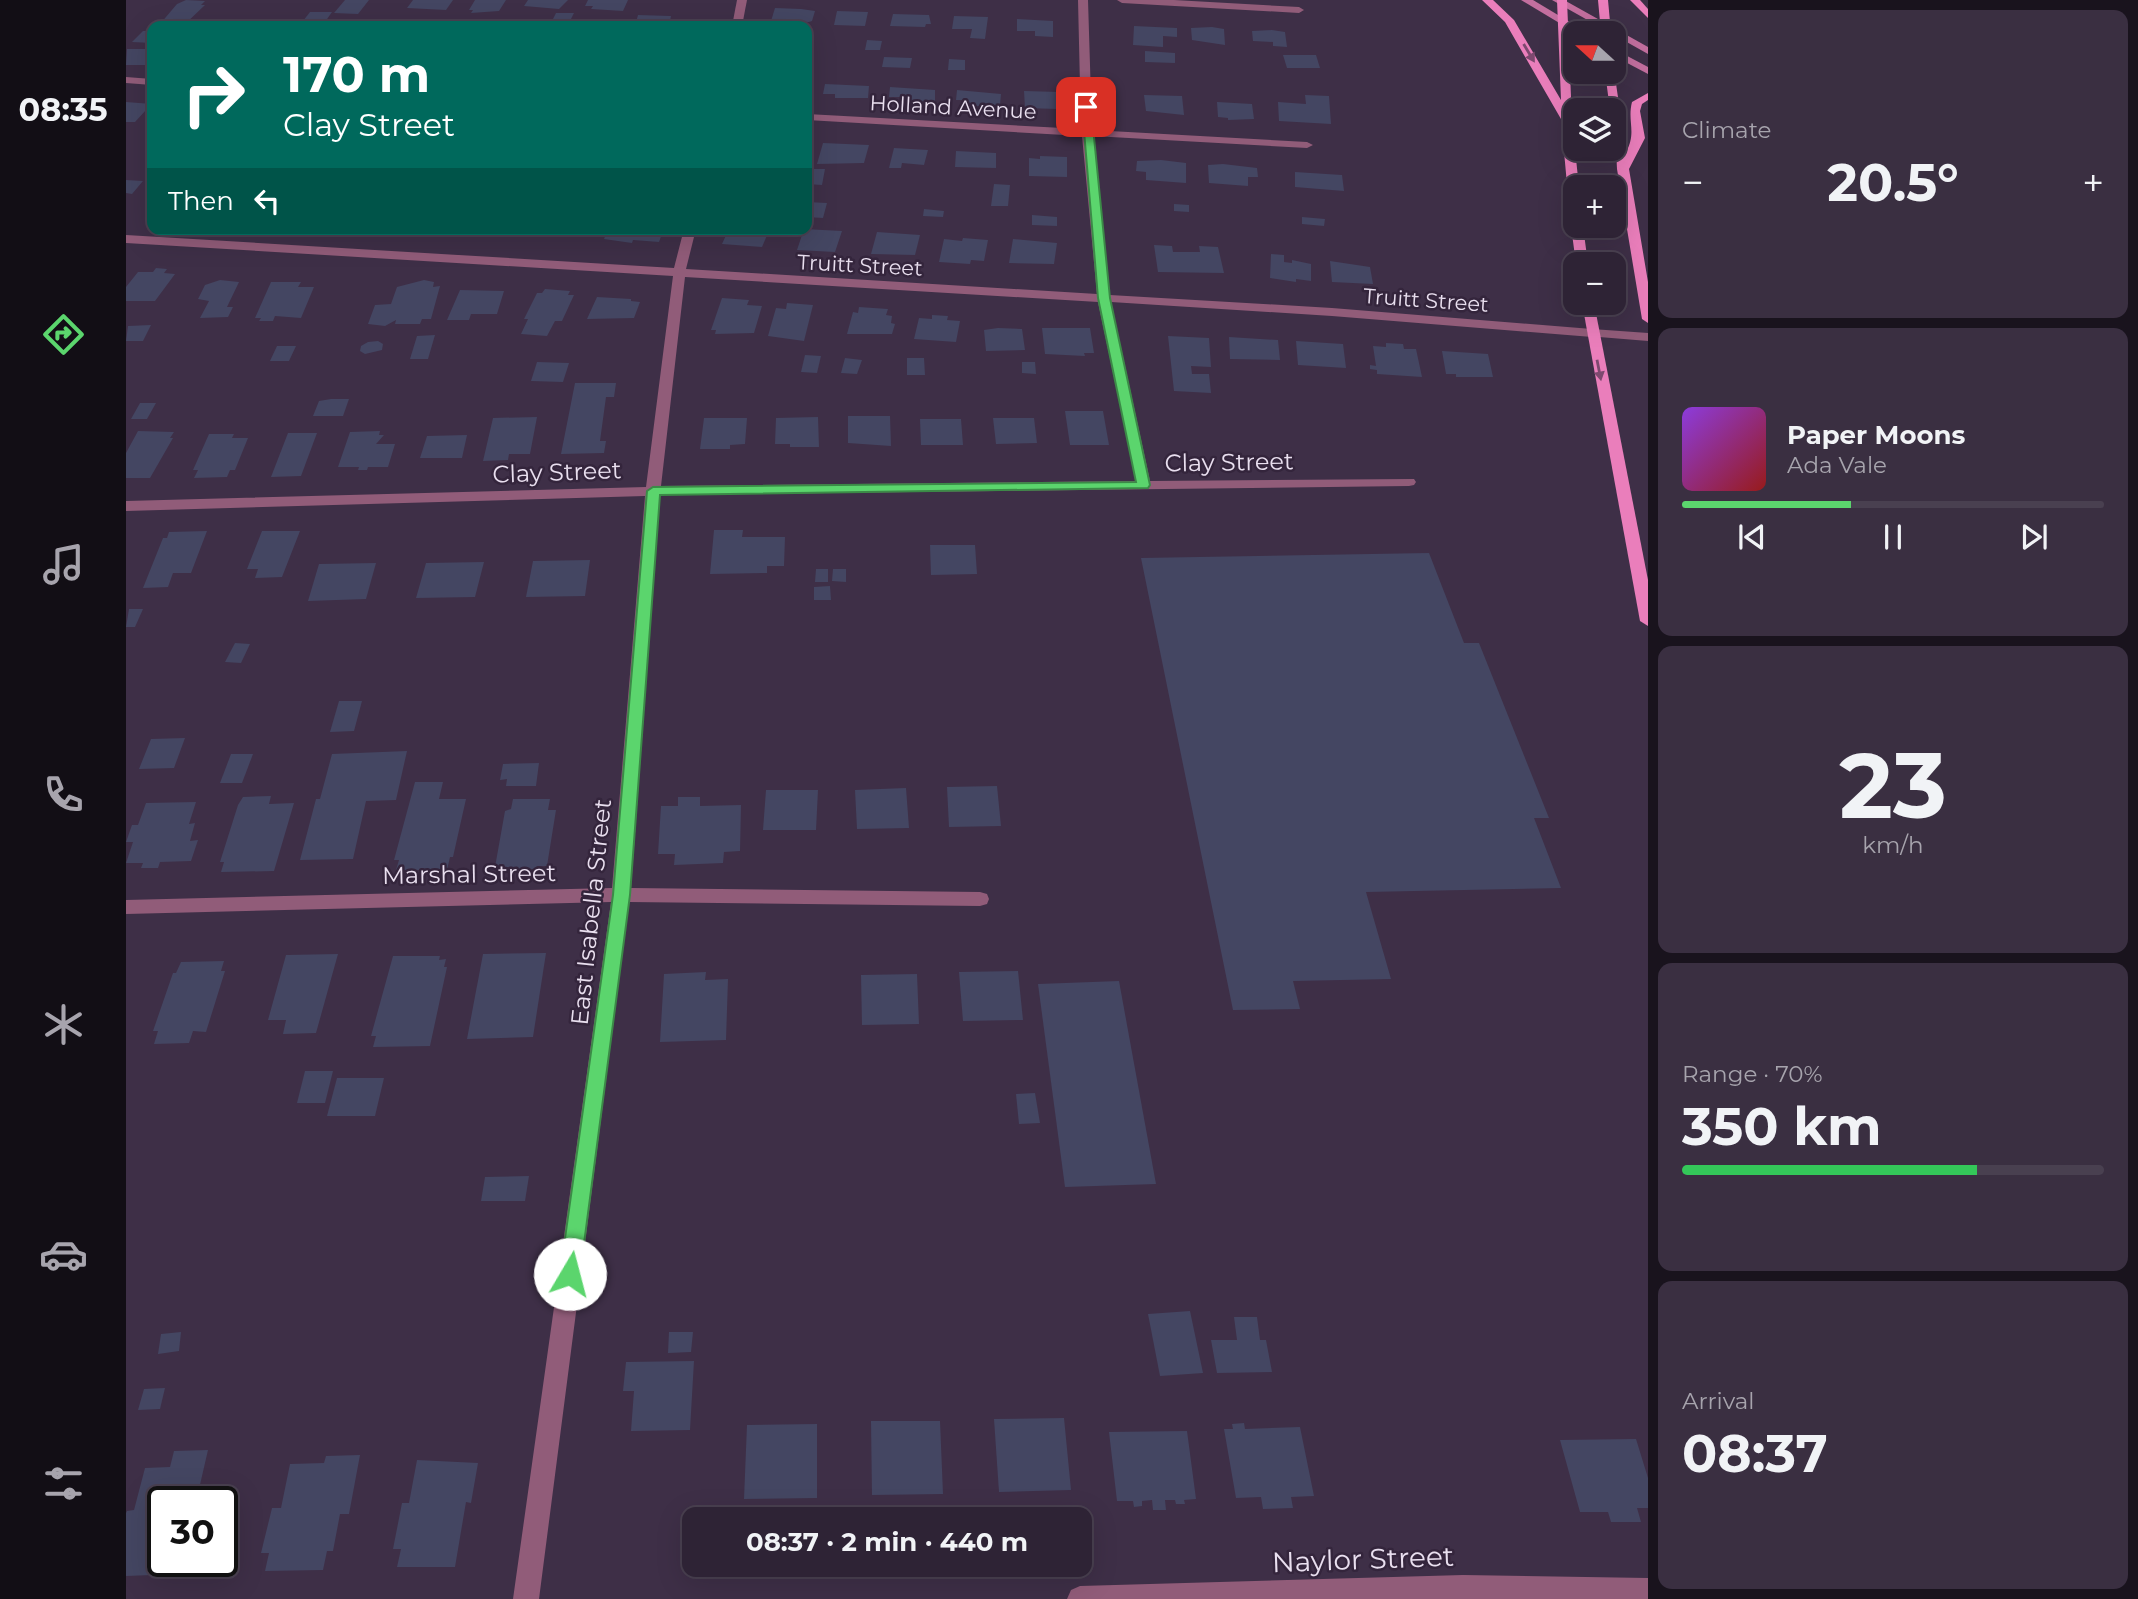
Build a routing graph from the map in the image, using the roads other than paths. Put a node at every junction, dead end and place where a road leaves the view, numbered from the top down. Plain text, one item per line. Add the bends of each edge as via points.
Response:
1 (743, 0) edge
2 (1083, 0) edge
3 (1122, 0) edge
4 (1487, 0) edge
5 (1527, 0) edge
6 (1603, 0) edge
7 (1635, 0) edge
8 (1560, 1) edge
9 (1299, 10) dead end
10 (1648, 15) edge
11 (738, 21) edge
12 (1563, 21) joint
13 (1592, 21) edge
14 (1605, 21) edge
15 (1626, 40) edge
16 (1648, 51) edge
17 (1626, 59) edge
18 (1648, 71) edge
19 (126, 80) edge
20 (147, 82) edge
21 (1612, 84) edge
22 (1648, 96) edge
23 (1563, 114) edge
24 (812, 117) edge
25 (1087, 134) junction
26 (1307, 145) dead end
27 (1623, 169) junction
28 (689, 235) edge
29 (126, 239) edge
30 (679, 274) junction
31 (1104, 298) junction
32 (1590, 315) edge
33 (1648, 319) edge
34 (1592, 333) junction
35 (1648, 337) edge
36 (1409, 482) dead end
37 (1144, 485) junction
38 (653, 491) junction
39 (126, 506) edge
40 (1648, 621) edge
41 (621, 895) junction
42 (980, 899) dead end
43 (126, 907) edge
44 (1648, 1591) edge
45 (1396, 1594) edge
46 (526, 1599) edge
47 (1080, 1599) edge

1 - 11 street
2 - 25 street
3 - 9 street
4 -> 23 main road via 1509,20
5 - 12 main road
6 - 14 main road
7 - 10 main road
8 - 12 main road
8 - 13 main road
15 - 16 main road
17 - 18 main road
19 - 20 street
21 - 27 main road
22 - 27 main road via 1637,102 1639,138
24 - 25 street, Holland Avenue
25 - 26 street, Holland Avenue
25 - 31 street
27 - 33 main road
28 - 30 street, East Isabella Street
29 - 30 street, Truitt Street
30 - 31 street, Truitt Street
30 - 38 street, East Isabella Street
31 - 34 street, Truitt Street
31 - 37 street
32 - 34 main road
34 - 35 street, Truitt Street
34 -> 40 main road
36 - 37 street, Clay Street
37 - 38 street, Clay Street
38 - 39 street, Clay Street
38 - 41 street, East Isabella Street
41 - 42 street, Marshal Street
41 - 43 street, Marshal Street
41 - 46 street, East Isabella Street
44 - 45 street, Naylor Street
45 - 47 street, Naylor Street

